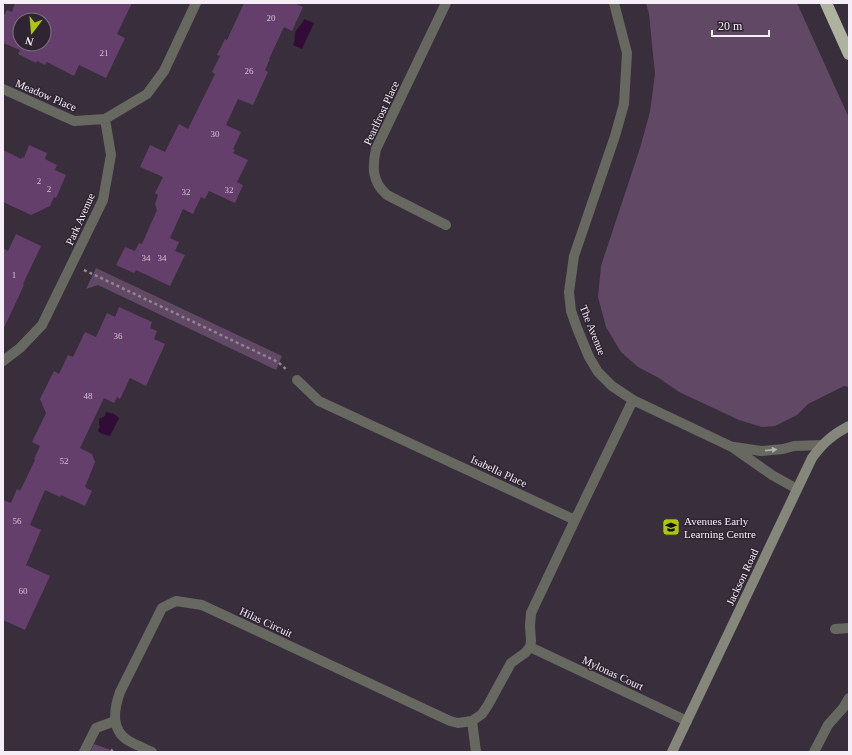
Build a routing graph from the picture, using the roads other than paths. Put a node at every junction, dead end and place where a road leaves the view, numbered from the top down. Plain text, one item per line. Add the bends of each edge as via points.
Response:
1 (196, 3) edge
2 (446, 3) edge
3 (614, 3) edge
4 (826, 3) edge
5 (849, 54) edge
6 (3, 89) edge
7 (105, 120) junction
8 (446, 225) dead end
9 (3, 360) edge
10 (297, 380) road end
11 (632, 400) junction
12 (849, 426) edge
13 (822, 445) junction
14 (732, 447) junction
15 (797, 489) junction
16 (575, 520) junction
17 (849, 628) edge
18 (835, 629) dead end
19 (530, 647) junction
20 (849, 698) edge
21 (115, 721) junction
22 (472, 721) junction
23 (687, 721) junction
24 (84, 752) edge
25 (152, 752) edge
26 (476, 752) edge
27 (672, 752) edge
28 (814, 752) edge

1 - 7 street via 164,71 147,94
2 - 8 street, Pearlfrost Place via 376,149 374,160 376,182 381,190
3 - 11 street, The Avenue via 627,52 624,104 616,136 574,256 569,292 571,311 589,357 598,372
4 - 5 highway
6 - 7 street, Meadow Place via 74,121
7 - 9 street, Park Avenue via 110,156 103,200 42,325 20,348
10 - 16 street, Isabella Place via 319,401
11 - 14 street, The Avenue
11 - 16 street
12 - 13 street, Jackson Road via 835,433
14 -> 13 street via 761,451
13 - 15 street, Jackson Road via 812,458
14 - 15 street, The Avenue
15 - 23 street, Jackson Road
16 - 19 street via 531,613
17 - 18 street
19 - 22 street via 511,663 482,714
19 - 23 street, Mylonas Court
20 - 28 street via 828,725
21 - 22 street, Hilas Circuit via 120,692 153,625 162,608 176,601 202,605 450,720 458,723
21 - 24 street via 96,728
21 - 25 street via 127,740
22 - 26 street
23 - 27 street, Jackson Road

